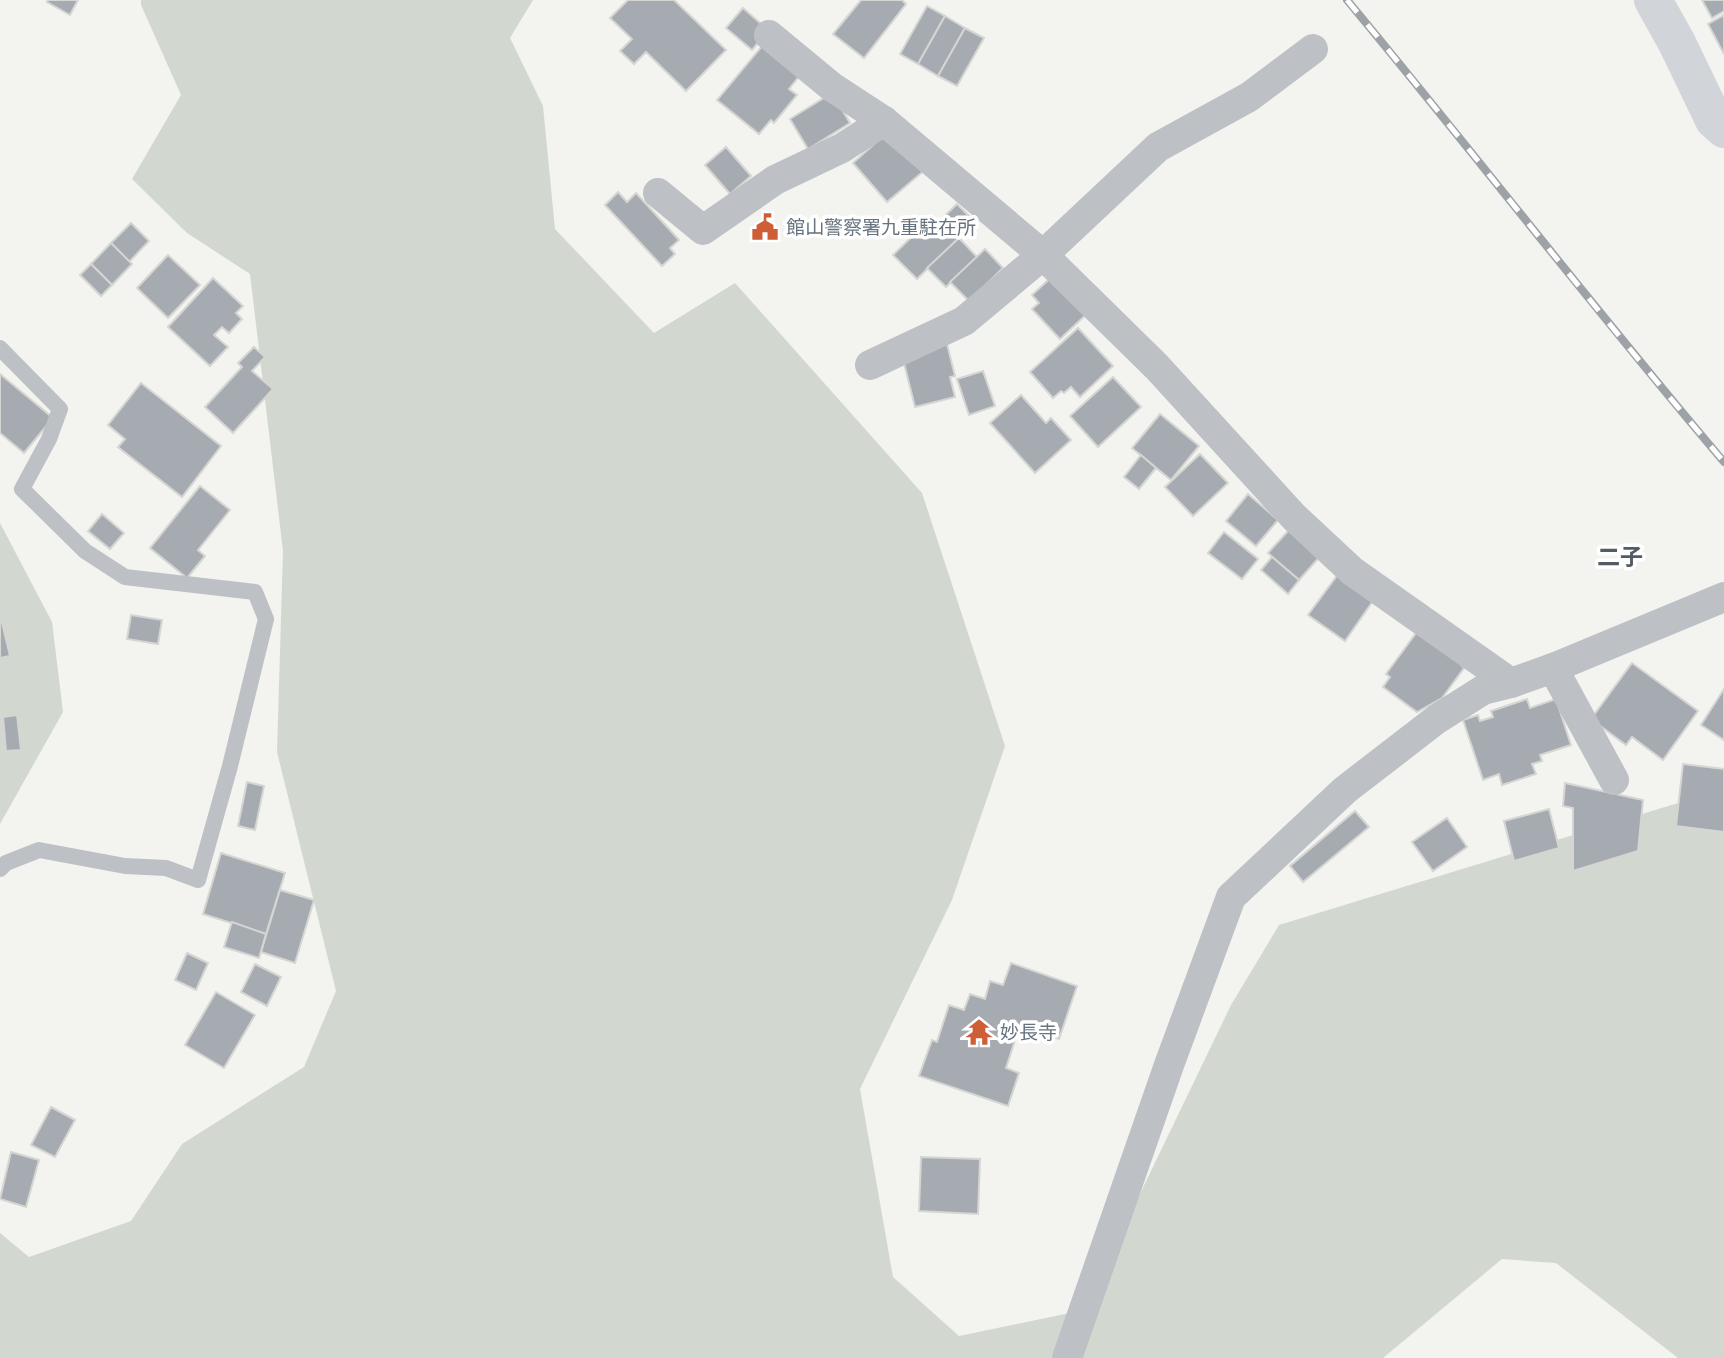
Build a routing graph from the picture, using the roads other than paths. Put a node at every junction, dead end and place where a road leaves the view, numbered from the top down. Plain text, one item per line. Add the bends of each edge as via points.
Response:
1 (1653, 0) edge
2 (769, 35) dead end
3 (1313, 49) dead end
4 (884, 121) junction
5 (1724, 128) edge
6 (658, 193) dead end
7 (1043, 255) junction
8 (0, 348) edge
9 (870, 365) dead end
10 (1724, 597) edge
11 (1553, 667) junction
12 (1511, 683) junction
13 (1614, 780) dead end
14 (0, 869) edge
15 (1067, 1358) edge

1 - 5 main road via 1714,120
2 - 4 street via 832,87
3 - 7 street via 1249,97 1158,147
4 - 6 street via 842,148 775,180 703,230
4 - 7 street
7 - 9 street via 964,321
7 - 12 street via 1157,367 1294,517 1342,562
8 - 14 lane via 60,409 22,489 54,522 85,551 125,577 256,592 266,619 198,880 166,868 125,866 39,850
10 - 11 street
11 - 12 street
11 - 13 street
12 - 15 street via 1483,690 1437,719 1345,790 1231,897

